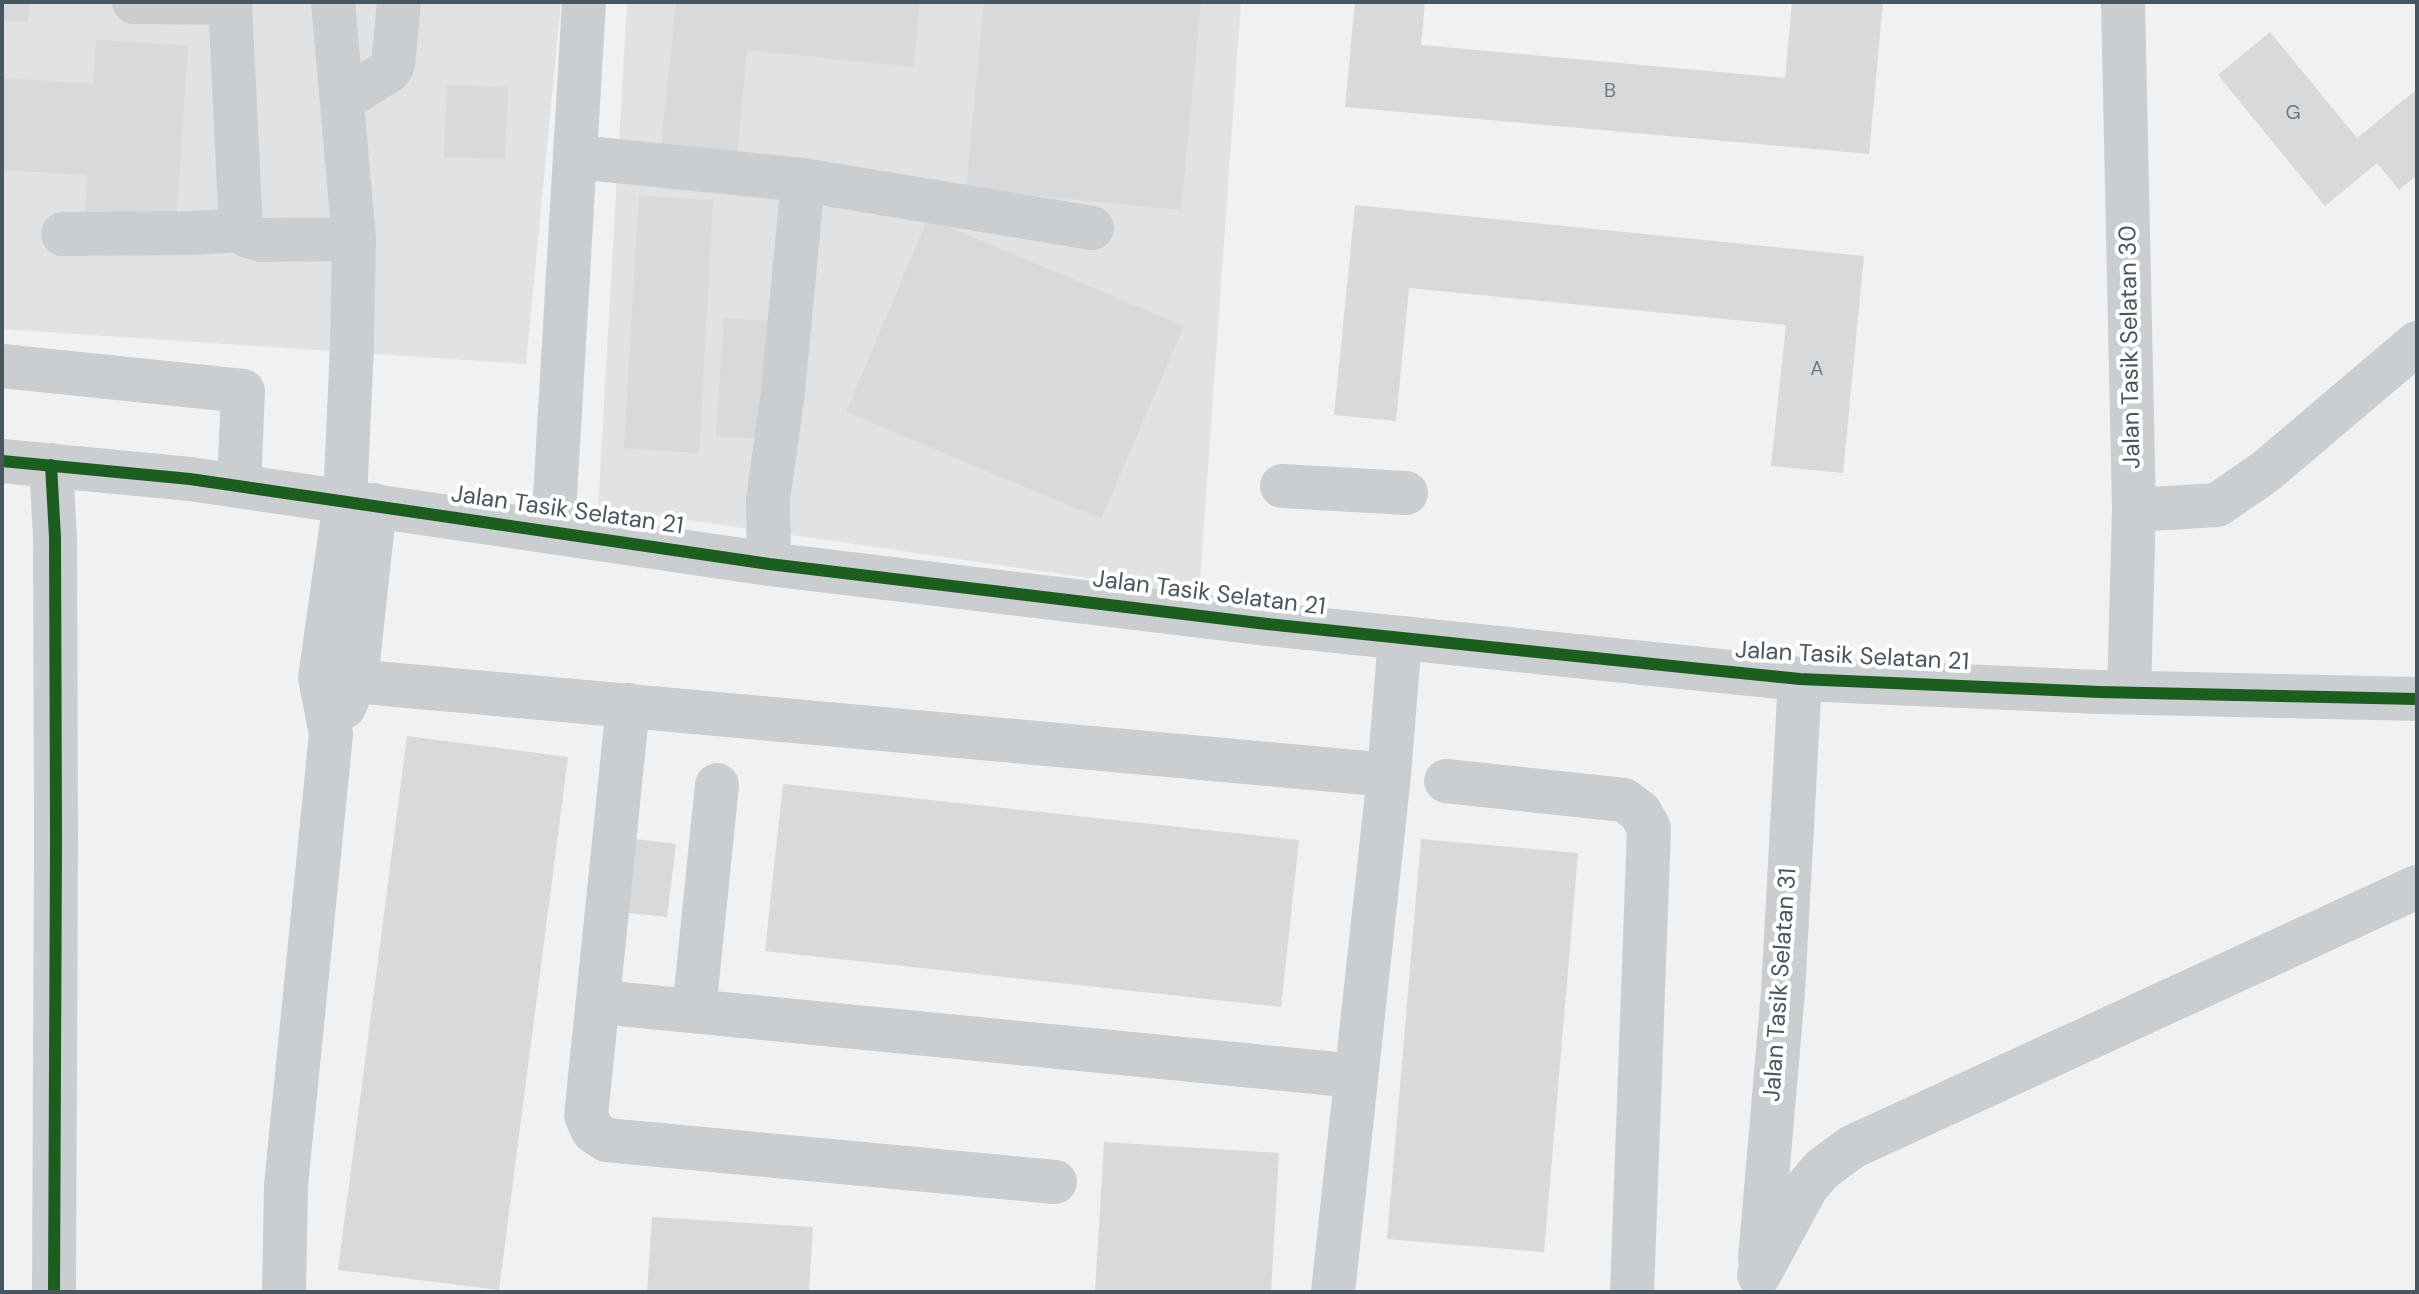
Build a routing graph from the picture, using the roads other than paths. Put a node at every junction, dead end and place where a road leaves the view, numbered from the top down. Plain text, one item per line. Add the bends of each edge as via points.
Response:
1 (134, 2) edge
2 (230, 2) edge
3 (333, 2) edge
4 (399, 2) edge
5 (584, 2) edge
6 (2123, 2) edge
7 (342, 100) junction
8 (577, 157) junction
9 (803, 180) junction
10 (1092, 228) dead end
11 (241, 230) junction
12 (63, 234) dead end
13 (354, 239) junction
14 (2412, 356) edge
15 (2, 366) edge
16 (2, 461) edge
17 (51, 465) junction
18 (239, 486) junction
19 (1282, 486) dead end
20 (1406, 493) dead end
21 (360, 503) junction
22 (2134, 510) junction
23 (553, 530) junction
24 (769, 564) junction
25 (1400, 638) junction
26 (338, 679) junction
27 (1800, 679) junction
28 (2129, 693) junction
29 (2417, 699) edge
30 (628, 705) junction
31 (1389, 775) junction
32 (1446, 781) dead end
33 (717, 785) dead end
34 (2417, 887) edge
35 (600, 1002) junction
36 (694, 1011) junction
37 (1356, 1076) junction
38 (1055, 1182) dead end
39 (1760, 1283) edge
40 (54, 1292) edge
41 (284, 1292) edge
42 (1333, 1292) edge
43 (1632, 1292) edge

1 - 2 street
2 - 11 street
3 - 7 street
4 - 7 street via 393,65
5 - 8 street
6 - 22 street, Jalan Tasik Selatan 30
7 - 13 street
8 - 9 street
8 - 23 street
9 - 10 street
9 - 24 street via 768,500
11 - 12 street
11 - 13 street via 262,240
13 - 21 street
14 - 22 street via 2217,505
15 - 18 street via 257,392
16 - 17 street, Jalan Tasik Selatan 21
17 - 18 street, Jalan Tasik Selatan 21
17 - 40 street
18 - 21 street, Jalan Tasik Selatan 21
19 - 20 street
21 - 23 street, Jalan Tasik Selatan 21
21 - 26 street
22 - 28 street, Jalan Tasik Selatan 30
23 - 24 street, Jalan Tasik Selatan 21
24 - 25 street, Jalan Tasik Selatan 21
25 - 27 street, Jalan Tasik Selatan 21
25 - 31 street
26 - 30 street
26 - 41 street via 286,1185
27 - 28 street, Jalan Tasik Selatan 21
27 - 39 street, Jalan Tasik Selatan 31
28 - 29 street, Jalan Tasik Selatan 21
30 - 31 street
30 - 35 street
31 - 37 street
32 - 43 street via 1624,800 1649,828
33 - 36 street
34 - 39 street via 1852,1147 1806,1188
35 - 36 street
35 - 38 street via 586,1116 593,1131 606,1140
36 - 37 street
37 - 42 street

